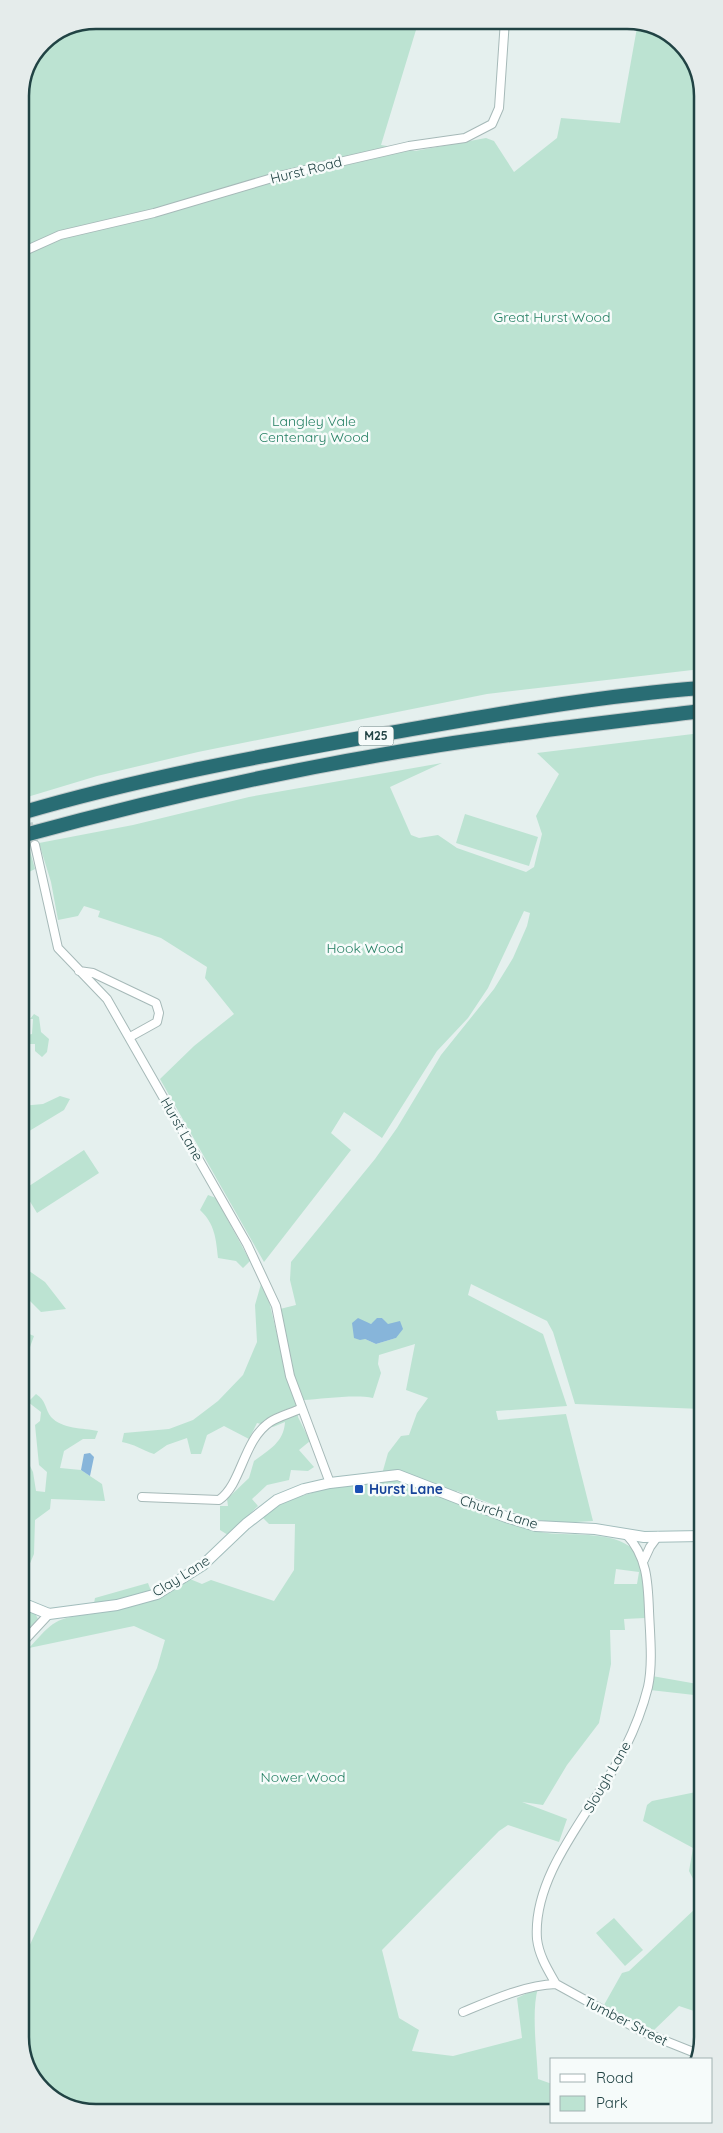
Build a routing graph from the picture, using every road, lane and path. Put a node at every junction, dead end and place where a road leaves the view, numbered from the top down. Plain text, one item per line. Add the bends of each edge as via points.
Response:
1 (504, 29) edge
2 (29, 249) edge
3 (694, 689) edge
4 (694, 712) edge
5 (29, 801) edge
6 (29, 834) edge
7 (34, 845) tunnel mouth
8 (79, 970) junction
9 (130, 1037) junction
10 (302, 1408) junction
11 (330, 1483) junction
12 (142, 1497) dead end
13 (626, 1534) junction
14 (658, 1536) junction
15 (694, 1536) edge
16 (644, 1560) junction
17 (29, 1606) edge
18 (49, 1614) junction
19 (29, 1635) edge
20 (548, 1970) junction
21 (556, 1984) junction
22 (542, 1985) junction
23 (464, 2012) dead end
24 (693, 2052) edge

1 - 2 street, Hurst Road via 499,108 492,124 465,138 409,146 279,176 154,213 60,235
3 - 5 highway, M25 via 499,714
4 - 6 highway, M25 via 508,735 335,764 148,802
7 - 8 street, Hurst Lane via 58,948
8 - 9 street, Hurst Lane via 107,999
8 - 9 street via 93,973 156,1003 157,1022
9 - 10 street, Hurst Lane via 247,1244 276,1306 290,1376
10 - 11 street, Hurst Lane
10 - 12 street via 269,1422 251,1444 227,1494 219,1500
11 - 13 street, Church Lane via 398,1475 536,1526
11 - 18 street, Clay Lane via 278,1500 246,1524 204,1565 157,1594 117,1605
13 - 14 street, Church Lane
13 - 16 street, Slough Lane via 637,1545
14 - 15 street, Church Lane
14 - 16 street
16 - 20 street, Slough Lane via 650,1622 648,1686 625,1748 559,1859 543,1894 537,1940
17 - 18 street
18 - 19 street
20 - 21 street, Slough Lane
20 - 22 street
21 - 22 street
21 - 24 street, Tumber Street via 643,2032
22 - 23 street

